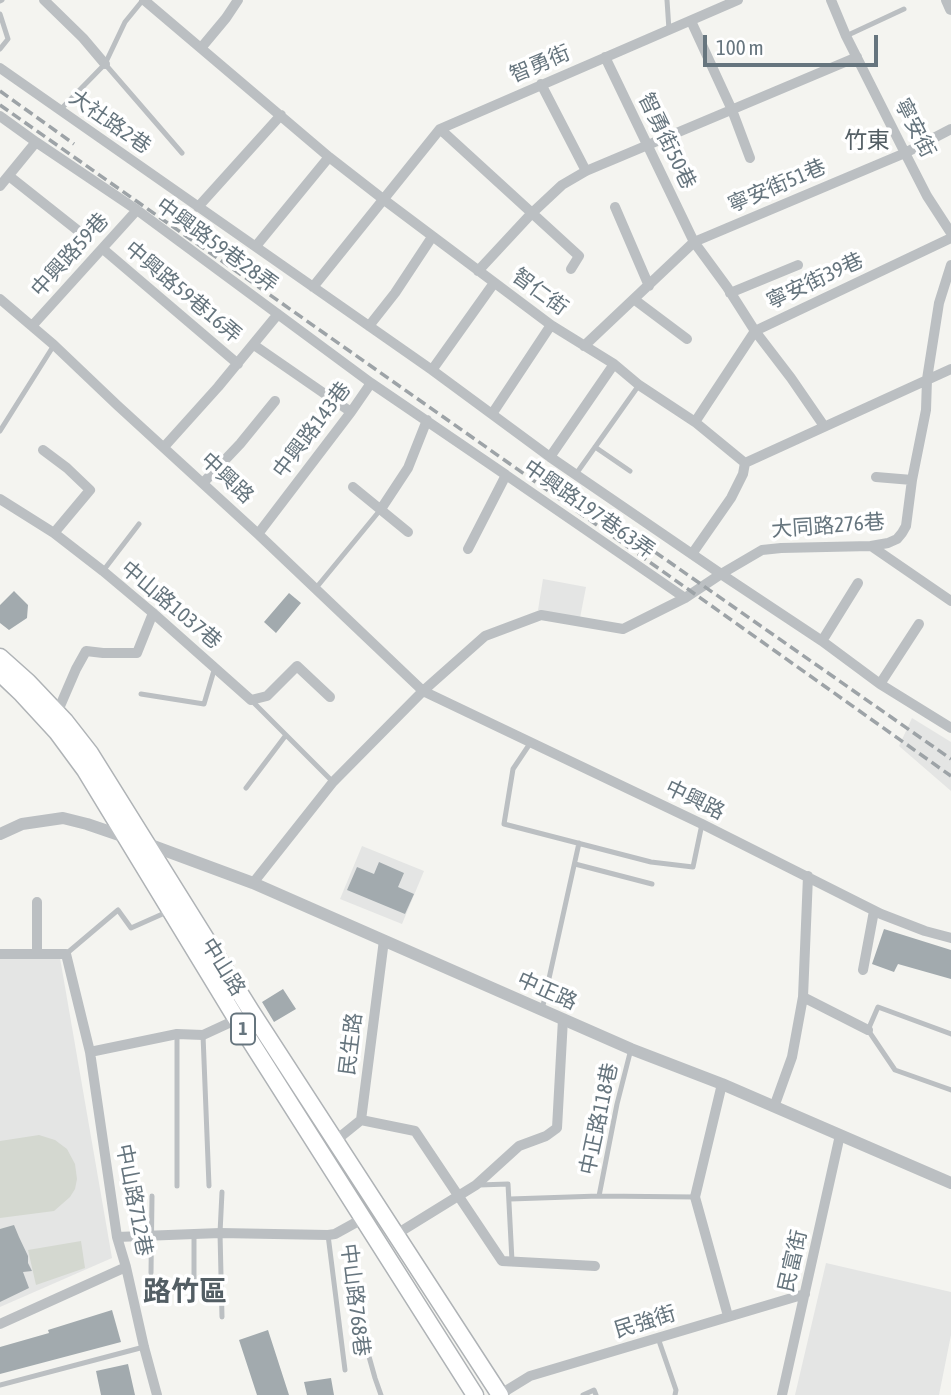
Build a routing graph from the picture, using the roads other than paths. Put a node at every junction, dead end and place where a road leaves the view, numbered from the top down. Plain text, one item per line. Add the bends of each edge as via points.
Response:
1 (44, 0) edge
2 (143, 0) edge
3 (238, 0) edge
4 (667, 0) edge
5 (738, 0) edge
6 (831, 0) edge
7 (947, 0) edge
8 (904, 9) dead end
9 (951, 9) edge
10 (0, 14) edge
11 (691, 21) junction
12 (670, 30) junction
13 (846, 36) junction
14 (201, 48) junction
15 (0, 49) edge
16 (605, 57) junction
17 (857, 57) junction
18 (105, 64) junction
19 (0, 68) edge
20 (541, 84) junction
21 (60, 110) junction
22 (732, 110) junction
23 (281, 115) junction
24 (0, 116) edge
25 (440, 129) junction
26 (951, 129) edge
27 (36, 142) junction
28 (648, 145) junction
29 (182, 153) dead end
30 (905, 153) junction
31 (329, 157) junction
32 (750, 158) dead end
33 (586, 171) junction
34 (9, 176) junction
35 (0, 186) edge
36 (383, 199) junction
37 (198, 207) junction
38 (615, 207) dead end
39 (137, 210) junction
40 (531, 214) junction
41 (81, 233) dead end
42 (951, 236) edge
43 (432, 237) junction
44 (694, 242) junction
45 (256, 246) junction
46 (103, 249) junction
47 (797, 265) dead end
48 (951, 265) edge
49 (571, 269) dead end
50 (478, 271) junction
51 (494, 283) junction
52 (649, 286) junction
53 (313, 288) junction
54 (730, 293) junction
55 (0, 299) edge
56 (635, 300) junction
57 (278, 314) junction
58 (551, 325) junction
59 (32, 326) junction
60 (369, 326) junction
61 (755, 331) junction
62 (687, 339) dead end
63 (54, 345) junction
64 (254, 345) junction
65 (584, 346) junction
66 (238, 363) junction
67 (614, 364) junction
68 (951, 369) edge
69 (432, 370) junction
70 (927, 379) junction
71 (371, 383) junction
72 (639, 385) junction
73 (275, 401) dead end
74 (351, 412) junction
75 (492, 414) junction
76 (427, 420) junction
77 (695, 422) junction
78 (824, 426) junction
79 (0, 431) edge
80 (164, 447) junction
81 (595, 447) junction
82 (43, 450) dead end
83 (550, 457) junction
84 (745, 463) junction
85 (630, 471) dead end
86 (576, 474) junction
87 (506, 475) junction
88 (876, 477) dead end
89 (912, 480) junction
90 (204, 483) junction
91 (353, 487) dead end
92 (0, 499) edge
93 (381, 509) junction
94 (139, 524) dead end
95 (408, 532) dead end
96 (54, 533) junction
97 (258, 534) junction
98 (871, 546) junction
99 (468, 549) dead end
100 (692, 554) junction
101 (103, 571) junction
102 (721, 574) junction
103 (858, 583) dead end
104 (316, 588) junction
105 (685, 598) junction
106 (951, 601) edge
107 (153, 612) junction
108 (919, 624) dead end
109 (822, 641) junction
110 (0, 656) edge
111 (215, 667) junction
112 (0, 674) edge
113 (880, 684) junction
114 (424, 691) junction
115 (141, 694) dead end
116 (330, 697) dead end
117 (251, 700) junction
118 (57, 713) junction
119 (951, 728) edge
120 (286, 735) junction
121 (531, 742) junction
122 (333, 782) junction
123 (246, 788) dead end
124 (702, 824) junction
125 (0, 834) edge
126 (126, 837) junction
127 (146, 843) junction
128 (579, 843) junction
129 (575, 864) junction
130 (808, 876) junction
131 (253, 883) junction
132 (652, 884) dead end
133 (37, 902) dead end
134 (170, 911) junction
135 (874, 911) junction
136 (951, 938) edge
137 (384, 940) junction
138 (0, 954) edge
139 (37, 954) junction
140 (66, 954) junction
141 (863, 970) dead end
142 (803, 997) junction
143 (542, 1010) junction
144 (244, 1015) junction
145 (563, 1019) junction
146 (868, 1030) junction
147 (177, 1034) junction
148 (951, 1034) edge
149 (202, 1035) junction
150 (631, 1049) junction
151 (90, 1052) junction
152 (722, 1084) junction
153 (951, 1090) edge
154 (774, 1107) junction
155 (361, 1120) junction
156 (840, 1135) junction
157 (335, 1141) junction
158 (951, 1183) edge
159 (476, 1185) junction
160 (177, 1186) dead end
161 (209, 1186) dead end
162 (222, 1192) dead end
163 (152, 1196) dead end
164 (457, 1196) junction
165 (599, 1196) junction
166 (695, 1197) junction
167 (510, 1199) junction
168 (364, 1217) junction
169 (220, 1233) junction
170 (194, 1234) junction
171 (395, 1234) junction
172 (328, 1235) junction
173 (152, 1236) junction
174 (117, 1237) junction
175 (512, 1261) junction
176 (595, 1266) dead end
177 (127, 1267) junction
178 (151, 1273) dead end
179 (805, 1294) junction
180 (194, 1300) dead end
181 (728, 1316) junction
182 (222, 1317) dead end
183 (0, 1324) edge
184 (361, 1328) dead end
185 (658, 1338) junction
186 (144, 1347) junction
187 (345, 1370) dead end
188 (0, 1385) edge
189 (158, 1395) edge
190 (381, 1395) edge
191 (475, 1395) edge
192 (499, 1395) edge
193 (583, 1395) edge
194 (596, 1395) edge
195 (675, 1395) edge
196 (782, 1395) edge

1 - 18 street
2 - 14 street, 智仁街
2 - 18 lane via 125,22
3 - 14 street
4 - 12 lane
5 - 11 street, 智勇街
6 - 13 street, 寧安街
7 - 9 street
8 - 13 lane
10 - 15 lane via 8,39
11 - 12 street, 智勇街
11 - 22 street
12 - 16 street, 智勇街
13 - 17 street, 寧安街
14 - 23 street, 智仁街
16 - 20 street, 智勇街
16 - 28 street, 智勇街50巷
17 - 22 street
17 - 30 street, 寧安街
18 - 21 lane
18 - 29 lane
19 - 21 street, 大社路2巷
20 - 25 street, 智勇街
20 - 33 street
21 - 37 street, 大社路2巷
22 - 28 street
22 - 32 street
23 - 31 street, 智仁街
23 - 37 street
24 - 27 street, 中興路59巷28弄
25 - 36 street, 智勇街
25 - 40 street
26 - 30 street, 寧安街51巷
27 - 34 street
27 - 39 street, 中興路59巷28弄
28 - 33 street
28 - 44 street, 智勇街50巷
30 - 42 street, 寧安街
30 - 44 street, 寧安街51巷
31 - 36 street, 智仁街
31 - 45 street
33 - 40 street via 562,185
34 - 35 street
34 - 41 street
36 - 43 street, 智仁街
36 - 53 street, 智勇街
37 - 45 street, 大社路2巷
38 - 52 street
39 - 46 street, 中興路59巷
39 - 57 street, 中興路59巷28弄
40 - 49 street via 579,256
40 - 50 street
42 - 61 street, 寧安街39巷
43 - 50 street, 智仁街
43 - 60 street
44 - 52 street
44 - 54 street, 寧安街39巷
45 - 53 street, 大社路2巷
46 - 59 street, 中興路59巷
46 - 66 street, 中興路59巷16弄
47 - 54 street
48 - 70 street, 大同路276巷 via 939,303
50 - 51 street, 智仁街
51 - 58 street, 智仁街
51 - 69 street
52 - 56 street
53 - 60 street, 大社路2巷
54 - 61 street, 寧安街39巷
55 - 59 street, 中興路
56 - 62 street
56 - 65 street
57 - 64 street
57 - 71 street, 中興路59巷28弄
58 - 65 street, 智仁街
58 - 75 street
59 - 63 street, 中興路
60 - 69 street, 大社路2巷
61 - 77 street
61 - 78 street
63 - 79 lane
63 - 80 street, 中興路
64 - 66 street
64 - 74 street
65 - 67 street, 智仁街
66 - 80 street
67 - 72 street, 智仁街
67 - 83 street
68 - 70 street
69 - 75 street, 大社路2巷
70 - 78 street
70 - 89 street, 大同路276巷 via 926,410
71 - 74 street, 中興路143巷
71 - 76 street, 中興路59巷28弄
72 - 77 street, 智仁街
72 - 81 lane
73 - 90 street
74 - 97 street, 中興路143巷
75 - 83 street, 大社路2巷
76 - 87 street, 中興路59巷28弄
76 - 93 street via 408,468
77 - 84 street, 智仁街
78 - 84 street
80 - 90 street, 中興路
81 - 85 lane
81 - 86 lane
82 - 96 street via 90,490
83 - 86 street, 大社路2巷
84 - 100 street via 731,498
86 - 100 street, 大社路2巷
87 - 99 street, 中興路197巷63弄
87 - 105 street, 中興路197巷63弄
88 - 89 street
89 - 98 street, 大同路276巷 via 902,533 888,543
90 - 97 street, 中興路
91 - 93 street
92 - 96 street, 中山路1037巷
93 - 95 street
93 - 104 lane
94 - 101 lane
96 - 101 street, 中山路1037巷
97 - 104 street, 中興路
98 - 102 street, 大同路276巷 via 762,550
98 - 106 street
100 - 102 street, 大社路2巷
101 - 107 street, 中山路1037巷
102 - 105 street, 大同路276巷
102 - 109 street
103 - 109 street
104 - 114 street, 中興路
105 - 114 street, 大同路276巷 via 623,629 541,615 485,636
107 - 111 street, 中山路1037巷
107 - 118 street via 137,653 86,651
108 - 113 street
109 - 113 street
110 - 118 main road, 中山路 / 1
111 - 115 lane, 中山路1037巷 via 204,704
111 - 117 street, 中山路1037巷
112 - 126 main road, 中山路 / 1 via 57,732
113 - 119 street
114 - 121 street, 中興路
114 - 122 street
116 - 117 street via 297,666 267,696
117 - 120 lane, 中山路1037巷
118 - 127 main road, 中山路 / 1 via 90,753
120 - 122 lane, 中山路1037巷
120 - 123 lane
121 - 124 street, 中興路
121 - 128 lane via 513,769 504,824
122 - 131 street
124 - 128 lane via 693,867 651,862
124 - 130 street, 中興路
125 - 126 street, 中正路 via 22,824 63,818
126 - 127 street, 中正路
126 - 134 main road, 中山路 / 1
127 - 131 street, 中正路
127 - 144 main road, 中山路 / 1
128 - 129 lane
129 - 132 lane
129 - 143 lane
130 - 135 street, 中興路
130 - 142 street
131 - 137 street, 中正路
133 - 139 street
134 - 140 lane via 131,928 118,910
134 - 144 main road, 中山路 / 1
135 - 136 street, 中興路
135 - 141 street
137 - 143 street, 中正路
137 - 155 street, 民生路
138 - 139 street
139 - 140 street
140 - 151 street, 中山路712巷
142 - 146 street
142 - 154 street via 792,1057
143 - 145 street, 中正路
144 - 149 street
144 - 157 main road, 中山路 / 1
144 - 168 main road, 中山路 / 1
145 - 150 street, 中正路
145 - 159 street via 557,1128 519,1146
146 - 148 lane via 878,1007
146 - 153 lane via 895,1070
147 - 149 street
147 - 151 street
147 - 160 lane
149 - 161 lane
150 - 152 street, 中正路
150 - 165 lane, 中正路118巷
151 - 174 street, 中山路712巷
152 - 154 street, 中正路
152 - 166 street
154 - 156 street, 中正路
155 - 157 street
155 - 164 street via 415,1131
156 - 158 street, 中正路
156 - 179 street, 民富街
157 - 171 main road, 中山路 / 1
159 - 164 street
159 - 167 lane via 508,1184
162 - 169 lane
163 - 173 lane
164 - 171 street
164 - 175 street via 502,1261
165 - 166 lane
165 - 167 lane
166 - 181 street
167 - 175 lane
168 - 172 street, 中山路768巷
168 - 191 main road, 中山路 / 1
169 - 170 street, 中山路768巷
169 - 172 street, 中山路768巷
169 - 182 lane
170 - 173 street, 中山路768巷
170 - 180 lane
171 - 192 main road, 中山路 / 1
172 - 187 lane, 中山路768巷
173 - 174 street, 中山路768巷
173 - 178 lane
174 - 177 street, 中山路712巷
175 - 176 street
177 - 183 street
177 - 186 street, 中山路712巷
179 - 181 street, 民強街
179 - 196 street, 民富街
181 - 185 street, 民強街
184 - 190 lane
185 - 192 street, 民強街 via 530,1377
185 - 195 lane
186 - 188 lane
186 - 189 street, 中山路712巷
193 - 194 lane via 594,1390

